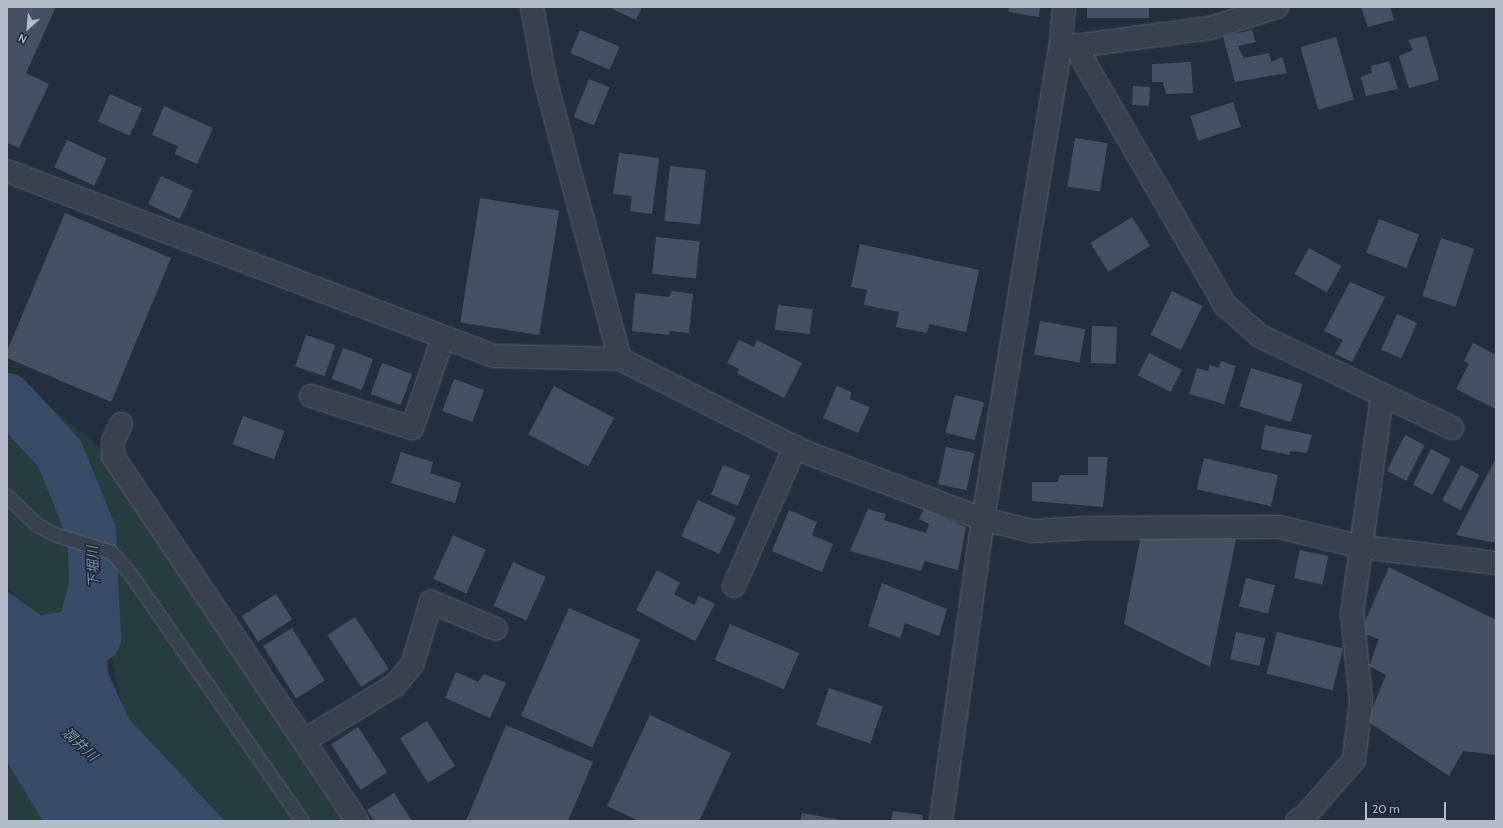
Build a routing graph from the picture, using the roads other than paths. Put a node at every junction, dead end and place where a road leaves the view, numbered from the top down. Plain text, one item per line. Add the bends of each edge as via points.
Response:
1 (532, 7) edge
2 (1064, 7) edge
3 (1277, 7) edge
4 (1068, 44) junction
5 (7, 171) edge
6 (443, 338) junction
7 (620, 359) junction
8 (311, 396) dead end
9 (1382, 396) junction
10 (121, 424) dead end
11 (1452, 428) dead end
12 (795, 447) junction
13 (7, 496) edge
14 (983, 519) junction
15 (1362, 547) junction
16 (1496, 563) edge
17 (734, 586) dead end
18 (496, 629) dead end
19 (304, 740) junction
20 (302, 821) edge
21 (357, 821) edge
22 (942, 821) edge
23 (1297, 821) edge

1 - 7 street via 544,79
2 - 4 street
3 - 4 street via 1210,28
4 - 9 street via 1226,306 1260,336
4 - 14 street
5 - 6 street
6 - 7 street via 494,356
6 - 8 street via 412,428
7 - 12 street
9 - 11 street
9 - 15 street
10 - 19 street via 113,441 113,456
12 - 14 street
12 - 17 street
13 - 20 lane via 36,524 54,534 111,552 129,572
14 - 15 street via 1032,531 1279,526
14 - 22 street
15 - 16 street
15 - 23 street via 1352,613 1361,701 1354,760 1305,816
18 - 19 street via 431,602 412,665 396,685
19 - 21 street

